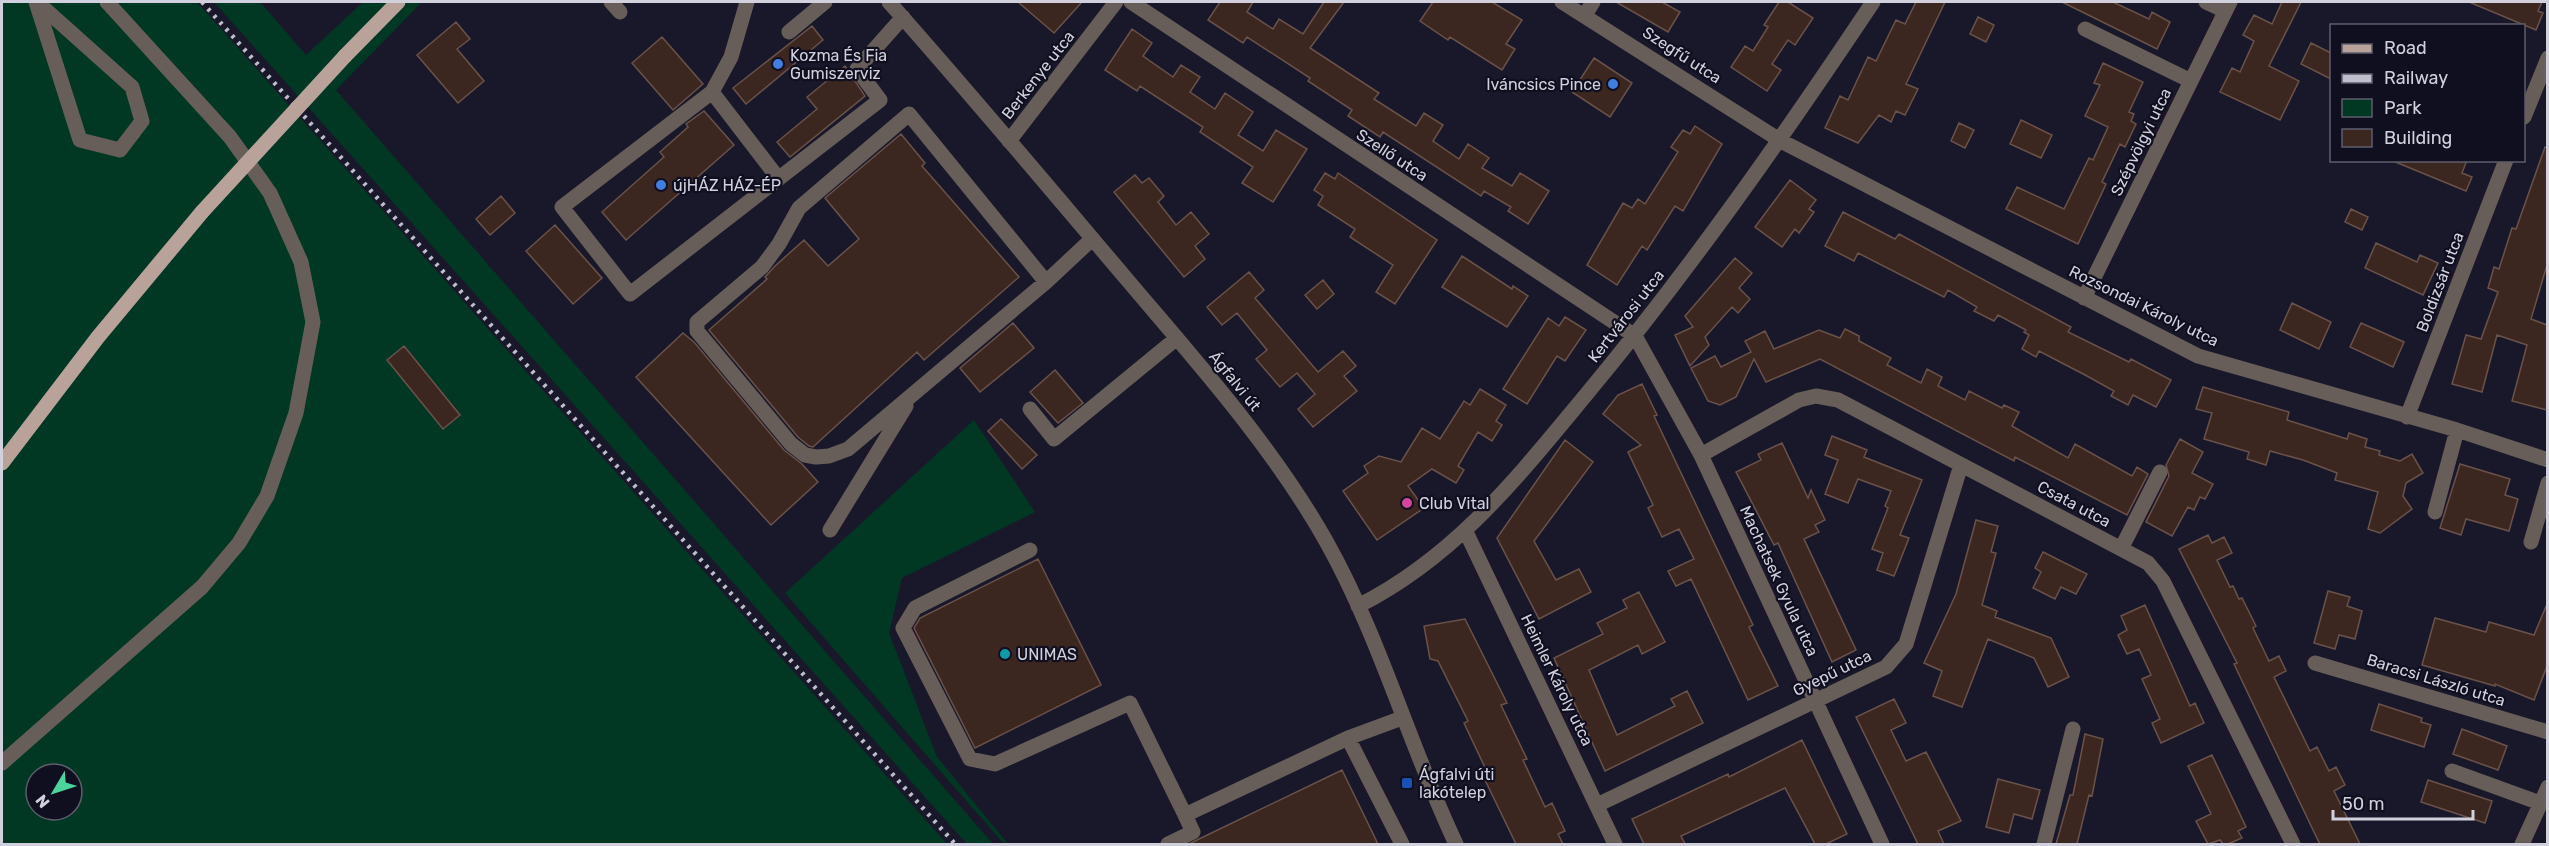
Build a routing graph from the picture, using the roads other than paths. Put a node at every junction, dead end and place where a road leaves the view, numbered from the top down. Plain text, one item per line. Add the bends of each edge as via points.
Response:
1 (36, 2) edge
2 (107, 2) edge
3 (398, 2) edge
4 (747, 2) edge
5 (825, 2) edge
6 (889, 2) edge
7 (1116, 2) edge
8 (1131, 2) edge
9 (1562, 2) edge
10 (1873, 2) edge
11 (2206, 2) edge
12 (2227, 6) edge
13 (1589, 8) edge
14 (903, 17) junction
15 (2085, 28) dead end
16 (789, 32) dead end
17 (2547, 58) edge
18 (2191, 81) junction
19 (712, 92) junction
20 (2525, 112) edge
21 (1009, 141) junction
22 (1781, 141) junction
23 (2505, 162) edge
24 (778, 178) junction
25 (1092, 239) junction
26 (1046, 282) junction
27 (2084, 298) junction
28 (1635, 336) junction
29 (1177, 338) junction
30 (914, 393) junction
31 (1030, 409) dead end
32 (2407, 417) junction
33 (2457, 430) junction
34 (1701, 455) junction
35 (2547, 460) edge
36 (2, 463) edge
37 (1961, 465) junction
38 (2160, 472) dead end
39 (2547, 483) edge
40 (2435, 512) dead end
41 (830, 530) dead end
42 (1466, 532) junction
43 (2531, 542) dead end
44 (2121, 549) junction
45 (1030, 550) dead end
46 (1358, 606) junction
47 (2315, 663) dead end
48 (1815, 703) junction
49 (1402, 718) junction
50 (2073, 729) dead end
51 (2547, 732) edge
52 (1348, 738) junction
53 (2, 763) edge
54 (2452, 771) dead end
55 (2547, 787) edge
56 (2540, 803) junction
57 (1597, 805) junction
58 (1185, 815) junction
59 (1168, 844) edge
60 (1402, 844) edge
61 (1456, 844) edge
62 (1615, 844) edge
63 (1882, 844) edge
64 (2044, 844) edge
65 (2293, 844) edge
66 (2522, 844) edge

1 - 1 street via 132,87 142,121 120,150 80,140
2 - 53 street via 230,137 270,193 301,262 313,322 296,413 267,496 239,543 202,587
3 - 36 main road, bridge via 202,212 98,337
4 - 19 street via 731,57
5 - 16 street
6 - 14 street, Ágfalvi út
7 - 21 street, Berkenye utca
8 - 28 street, Szellő utca
9 - 13 street, Szegfű utca
10 - 22 street, Kertvárosi utca
11 - 12 street
12 - 18 street, Szépvölgyi utca
13 - 22 street, Szegfű utca
14 - 21 street, Ágfalvi út
14 - 24 street via 856,69 880,100
15 - 18 street
17 - 20 street
18 - 27 street, Szépvölgyi utca
19 - 24 street
19 - 24 street via 562,207 630,294
21 - 25 street, Ágfalvi út
22 - 27 street, Rozsondai Károly utca
22 - 28 street, Kertvárosi utca
23 - 32 street, Boldizsár utca
25 - 26 street
25 - 29 street, Ágfalvi út
26 - 30 street
26 - 30 street via 909,114 799,208 762,267 697,322 701,338 791,444 805,455 829,456 848,449
27 - 32 street, Rozsondai Károly utca via 2198,356
28 - 34 street, Machatsek Gyula utca
28 - 42 street, Kertvárosi utca via 1500,498
29 - 31 street via 1054,439
29 - 46 street, Ágfalvi út via 1295,492 1327,542
30 - 41 street
32 - 33 street, Rozsondai Károly utca
33 - 35 street, Rozsondai Károly utca
33 - 40 street
34 - 37 street, Csata utca via 1799,400 1816,396 1857,409
34 - 48 street, Machatsek Gyula utca
37 - 44 street, Csata utca
37 - 48 street, Gyepű utca via 1906,644 1877,673
38 - 44 street
39 - 43 street
42 - 46 street, Kertvárosi utca via 1412,575
42 - 57 street, Heimler Károly utca
44 - 65 street, Csata utca via 2148,563 2163,581
45 - 58 street via 915,608 903,628 970,759 994,764 1130,703
46 - 49 street, Ágfalvi út
47 - 51 street, Baracsi László utca
48 - 57 street, Gyepű utca
48 - 63 street, Machatsek Gyula utca
49 - 52 street
49 - 61 street, Ágfalvi út
50 - 64 street
52 - 58 street
52 - 60 street
54 - 56 street
55 - 56 street
56 - 66 street
57 - 62 street, Heimler Károly utca
58 - 59 street via 1193,832

